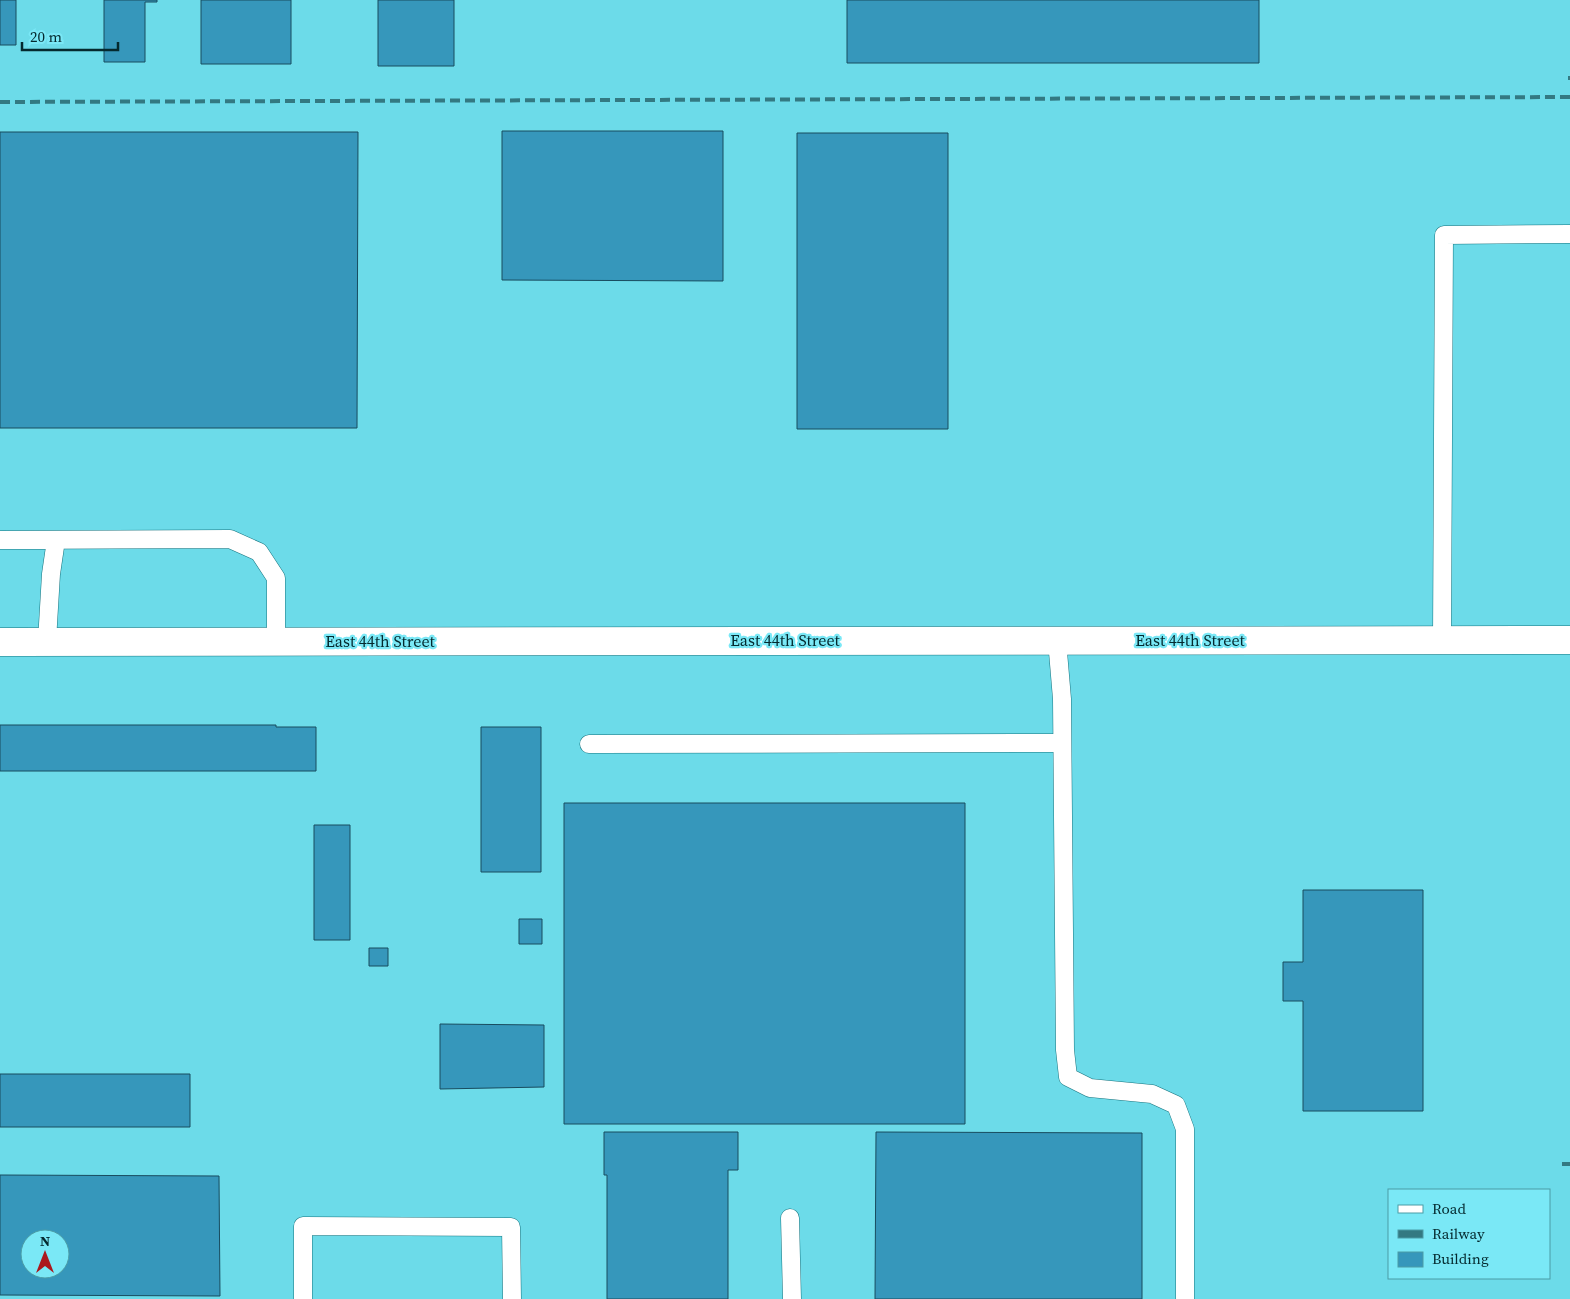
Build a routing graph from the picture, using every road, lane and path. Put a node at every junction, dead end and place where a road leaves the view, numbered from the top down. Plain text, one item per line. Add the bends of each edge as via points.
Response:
1 (1570, 234) edge
2 (0, 540) edge
3 (56, 540) junction
4 (1057, 640) junction
5 (1442, 640) junction
6 (1570, 640) edge
7 (276, 641) junction
8 (0, 642) edge
9 (47, 642) junction
10 (1062, 743) junction
11 (589, 744) dead end
12 (790, 1218) dead end
13 (303, 1299) edge
14 (512, 1299) edge
15 (792, 1299) edge
16 (1185, 1299) edge

1 - 5 lane via 1444,235
2 - 3 lane
3 - 7 lane via 230,540 259,552 276,578
3 - 9 lane
4 - 5 street, East 44th Street
4 - 7 street, East 44th Street
4 - 10 lane
5 - 6 street, East 44th Street
7 - 9 street, East 44th Street
8 - 9 street, East 44th Street
10 - 11 lane
10 - 16 lane via 1065,1050 1068,1077 1090,1088 1152,1094 1176,1104 1185,1129
12 - 15 lane
13 - 14 lane via 303,1226 511,1227

